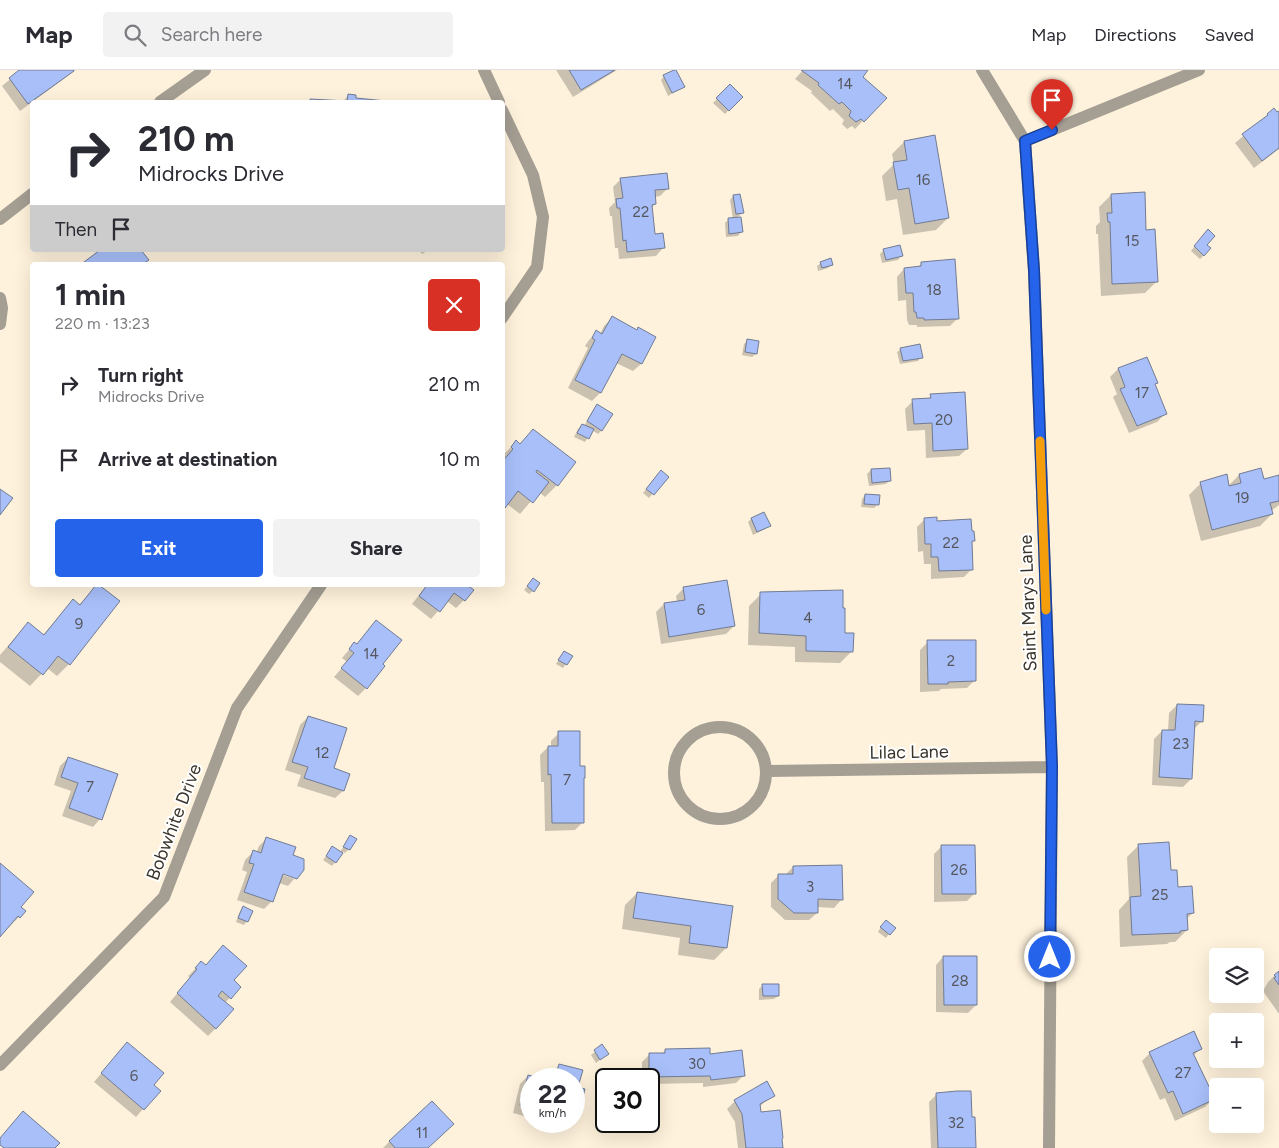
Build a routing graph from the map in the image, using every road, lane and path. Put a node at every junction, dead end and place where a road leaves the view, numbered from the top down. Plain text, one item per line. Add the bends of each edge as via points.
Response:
1 (205, 70) edge
2 (484, 70) edge
3 (982, 70) edge
4 (1200, 70) edge
5 (163, 100) edge
6 (498, 100) edge
7 (505, 116) edge
8 (1025, 141) junction
9 (30, 196) edge
10 (0, 219) edge
11 (0, 298) edge
12 (505, 314) edge
13 (0, 324) edge
14 (320, 587) edge
15 (1052, 767) junction
16 (767, 771) junction
17 (0, 1065) edge
18 (1049, 1148) edge

1 - 5 street
2 - 6 street
3 - 8 street, Saint Marys Lane
4 - 8 street
7 - 12 street via 533,175 543,216 537,267
8 - 15 street, Saint Marys Lane via 1034,270
9 - 10 street
11 - 13 street
14 - 17 street, Bobwhite Drive via 237,708 164,897
15 - 16 street, Lilac Lane
15 - 18 street, Saint Marys Lane
16 - 16 street via 764,756 755,742 742,732 726,727 710,727 695,734 681,747 674,762 674,779 682,800 693,811 708,818 724,820 740,816 753,807 762,794

